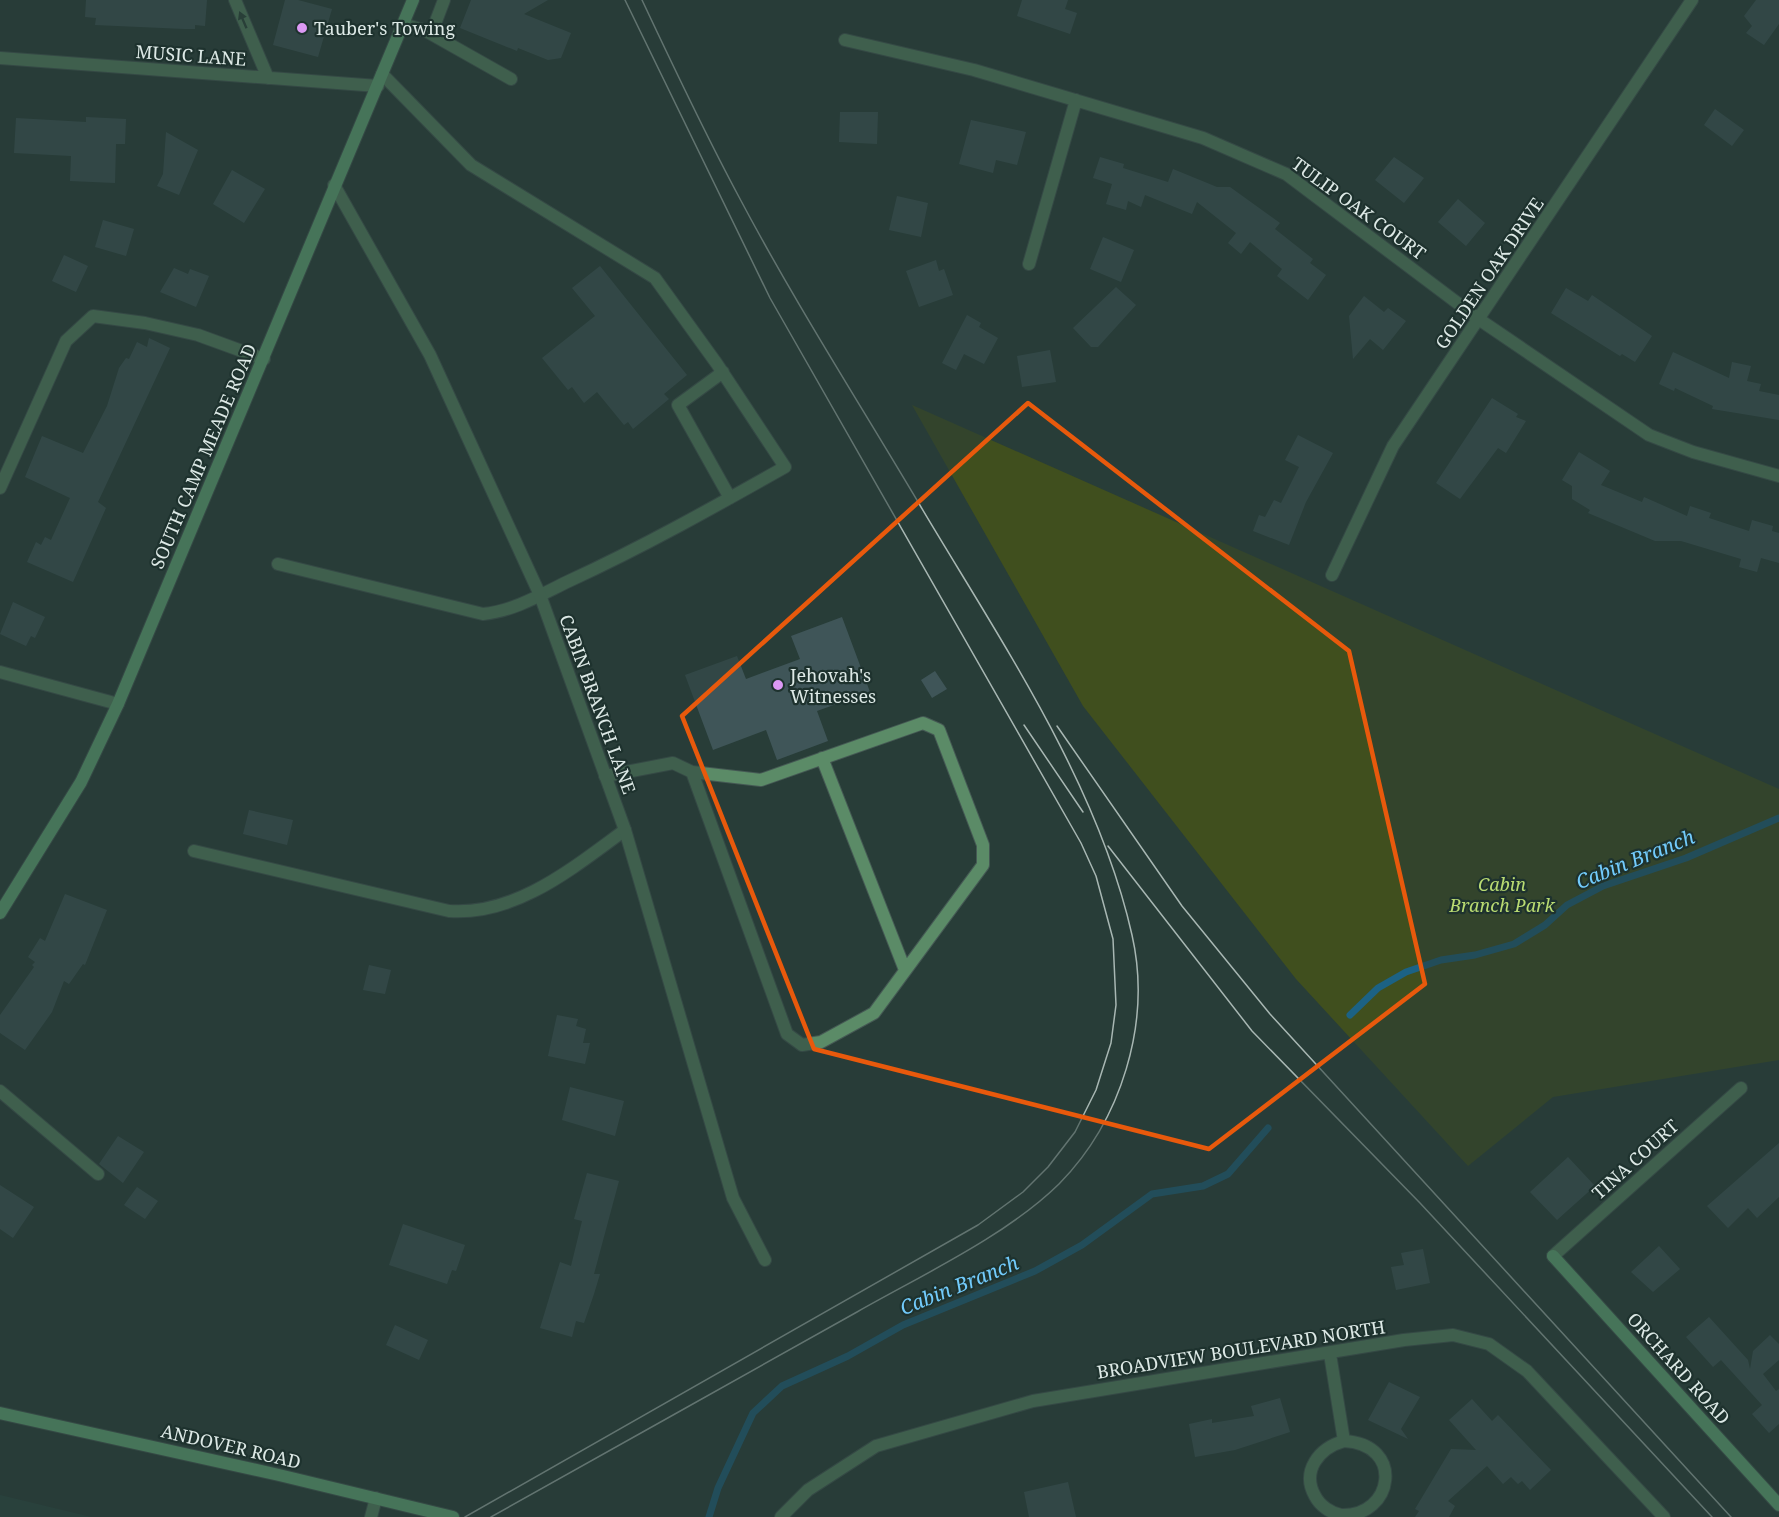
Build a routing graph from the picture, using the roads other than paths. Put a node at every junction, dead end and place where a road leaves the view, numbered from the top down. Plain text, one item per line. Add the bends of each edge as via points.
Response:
1 (235, 0) edge
2 (413, 0) edge
3 (444, 0) edge
4 (1692, 0) edge
5 (403, 24) junction
6 (426, 31) junction
7 (844, 40) dead end
8 (0, 58) edge
9 (268, 78) junction
10 (510, 79) dead end
11 (380, 80) junction
12 (1076, 100) junction
13 (334, 185) junction
14 (1029, 264) dead end
15 (1480, 320) junction
16 (264, 359) junction
17 (723, 372) junction
18 (1779, 476) edge
19 (0, 488) edge
20 (730, 498) junction
21 (278, 564) dead end
22 (1332, 575) dead end
23 (540, 595) junction
24 (0, 672) edge
25 (118, 704) junction
26 (822, 758) junction
27 (692, 772) junction
28 (605, 776) junction
29 (625, 830) junction
30 (194, 851) dead end
31 (0, 913) edge
32 (905, 970) junction
33 (1741, 1088) dead end
34 (0, 1091) edge
35 (98, 1174) dead end
36 (1553, 1256) joint
37 (765, 1260) dead end
38 (1330, 1354) junction
39 (0, 1413) edge
40 (1344, 1440) junction
41 (1776, 1497) edge
42 (376, 1498) junction
43 (370, 1517) edge
44 (453, 1517) edge
45 (781, 1517) edge
46 (1664, 1517) edge

9 -> 1 street
2 - 5 main road, SOUTH CAMP MEADE ROAD
3 - 6 street via 433,29
4 - 15 street, GOLDEN OAK DRIVE
5 - 6 street
5 - 11 main road, SOUTH CAMP MEADE ROAD
6 - 10 street
7 - 12 street, TULIP OAK COURT via 974,70
8 - 9 street, MUSIC LANE
9 - 11 street, MUSIC LANE
11 - 13 main road, SOUTH CAMP MEADE ROAD
11 - 17 street via 471,165 655,278
12 - 14 street
12 - 15 street, TULIP OAK COURT via 1203,138 1286,174
13 - 16 main road, SOUTH CAMP MEADE ROAD
13 - 23 street, CABIN BRANCH LANE via 430,355
15 - 18 street, TULIP OAK COURT via 1649,435
15 - 22 street, GOLDEN OAK DRIVE via 1393,446
16 - 19 street via 198,335 93,316 66,341
16 - 25 main road, SOUTH CAMP MEADE ROAD
17 - 20 street via 678,405
17 - 20 street via 785,467
20 - 23 street via 645,546
21 - 23 street via 483,614
23 - 28 street, CABIN BRANCH LANE
24 - 25 street
25 - 31 main road, SOUTH CAMP MEADE ROAD via 81,782
26 - 27 street via 761,780
26 - 32 street
26 - 32 street via 923,723 939,730 983,845 983,865
27 - 28 street via 673,763
27 - 32 street via 787,1034 802,1044 821,1042 874,1013
28 - 29 street, CABIN BRANCH LANE
29 - 30 street via 523,896 468,912 449,911
29 - 37 street, CABIN BRANCH LANE via 733,1198
33 - 36 street, TINA COURT
34 - 35 street
36 - 41 main road, ORCHARD ROAD
38 - 40 street
38 - 45 street, BROADVIEW BOULEVARD NORTH via 1033,1401 876,1446 808,1491
38 - 46 street, BROADVIEW BOULEVARD NORTH via 1453,1335 1489,1344 1527,1371
39 - 42 main road, ANDOVER ROAD
40 - 40 street via 1377,1453 1386,1475 1380,1498 1372,1508 1348,1516 1325,1508 1311,1486 1314,1461 1321,1451
42 - 43 street
42 - 44 main road, ANDOVER ROAD

